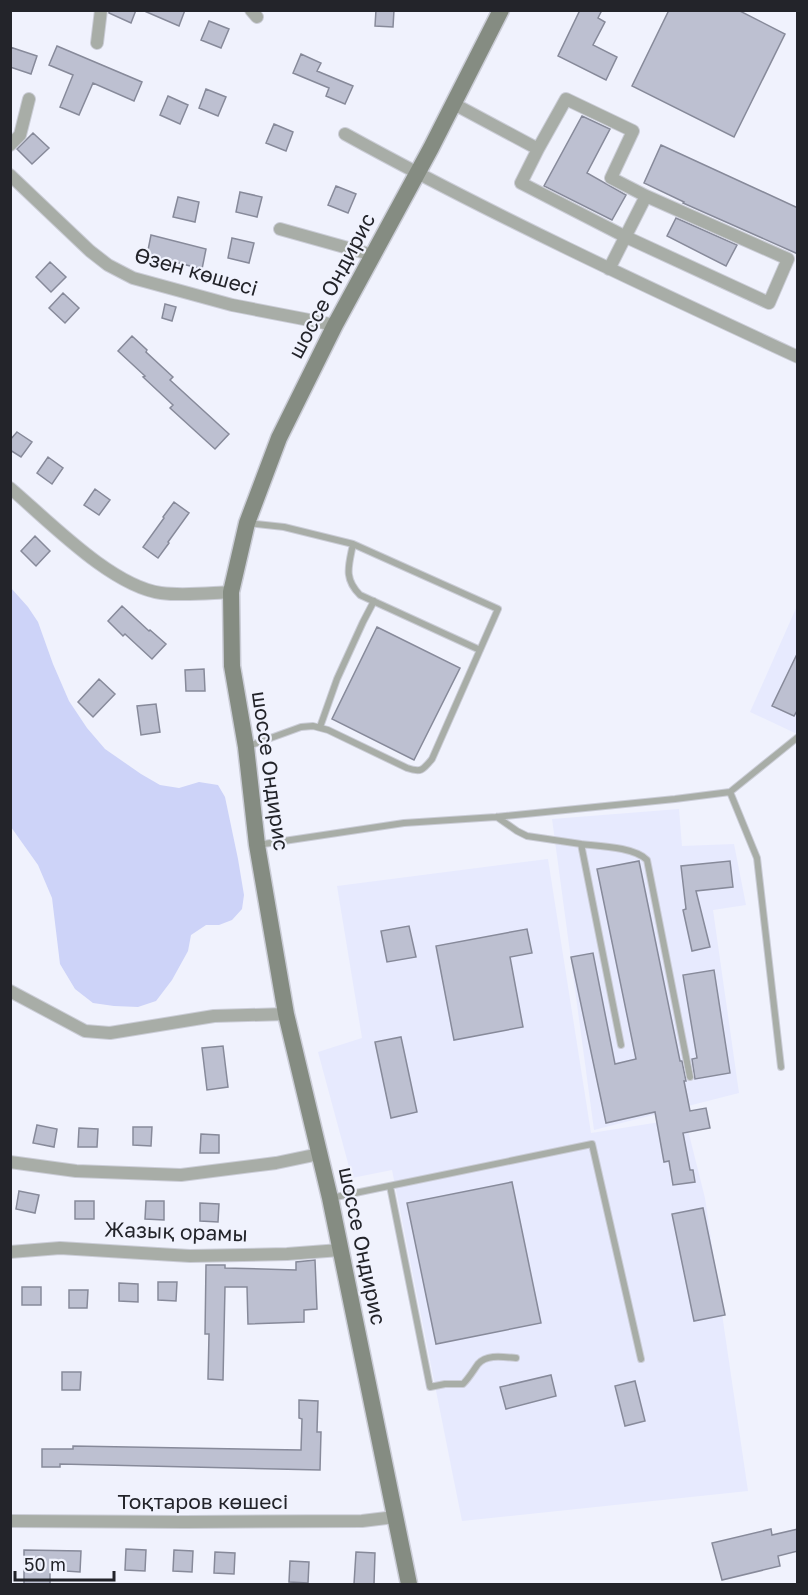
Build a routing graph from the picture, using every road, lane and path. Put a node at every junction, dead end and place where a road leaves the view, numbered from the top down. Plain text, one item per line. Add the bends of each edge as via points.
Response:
1 (101, 10) edge
2 (501, 10) edge
3 (97, 43) dead end
4 (29, 99) dead end
5 (454, 104) junction
6 (345, 134) dead end
7 (10, 145) edge
8 (538, 149) junction
9 (417, 174) junction
10 (10, 175) edge
11 (646, 196) junction
12 (280, 229) dead end
13 (626, 237) junction
14 (373, 255) junction
15 (609, 269) junction
16 (335, 325) junction
17 (798, 357) edge
18 (10, 488) edge
19 (247, 523) junction
20 (353, 544) junction
21 (231, 592) junction
22 (374, 601) junction
23 (480, 650) junction
24 (320, 728) junction
25 (798, 737) edge
26 (246, 747) junction
27 (730, 792) junction
28 (496, 817) junction
29 (580, 844) junction
30 (257, 845) junction
31 (10, 991) edge
32 (286, 1014) junction
33 (621, 1045) dead end
34 (781, 1066) dead end
35 (690, 1077) dead end
36 (319, 1154) junction
37 (10, 1162) edge
38 (390, 1186) junction
39 (330, 1198) junction
40 (340, 1250) junction
41 (10, 1252) edge
42 (516, 1358) dead end
43 (641, 1359) dead end
44 (395, 1517) junction
45 (10, 1521) edge
46 (409, 1584) edge

1 - 3 street
2 - 5 main road, шоссе Ондирис
4 - 7 street via 20,135
5 - 8 street
5 - 9 main road, шоссе Ондирис
6 - 9 street
8 - 11 street via 566,99 633,131 611,178
8 - 13 street via 521,183
9 - 14 main road, шоссе Ондирис
9 - 15 street
10 - 16 street, Өзен көшесі via 90,250 133,278 232,305
11 - 13 street
11 - 13 street via 788,259 769,303
12 - 14 street
13 - 15 street
14 - 16 main road, шоссе Ондирис
15 - 17 street
16 - 19 main road, шоссе Ондирис via 279,438
18 - 21 street via 87,555 136,585 159,593
19 - 20 lane via 284,527
19 - 21 main road, шоссе Ондирис
20 - 22 lane via 349,580 360,595
20 - 23 lane via 498,609
21 - 26 main road, шоссе Ондирис via 232,666
22 - 23 lane
22 - 24 lane via 337,679
23 - 24 lane via 424,769 407,768
24 - 26 lane via 301,727
25 - 27 lane
26 - 30 main road, шоссе Ондирис
27 - 28 lane
27 - 34 lane via 757,858
28 - 29 lane via 527,836
28 - 30 lane via 404,824
29 - 33 lane
29 - 35 lane via 631,851 647,860
30 - 32 main road, шоссе Ондирис
31 - 32 street via 85,1031 110,1033 214,1016
32 - 36 main road, шоссе Ондирис
36 - 37 street via 181,1175 76,1171
36 - 39 main road, шоссе Ондирис
38 - 39 lane
38 - 42 lane via 430,1387 463,1384 480,1362 492,1357
38 - 43 lane via 592,1144
39 - 40 main road, шоссе Ондирис
40 - 41 street, Жазық орамы via 190,1256 60,1248
40 - 44 main road, шоссе Ондирис
44 - 45 street, Тоқтаров көшесі via 351,1521
44 - 46 main road, шоссе Ондирис

